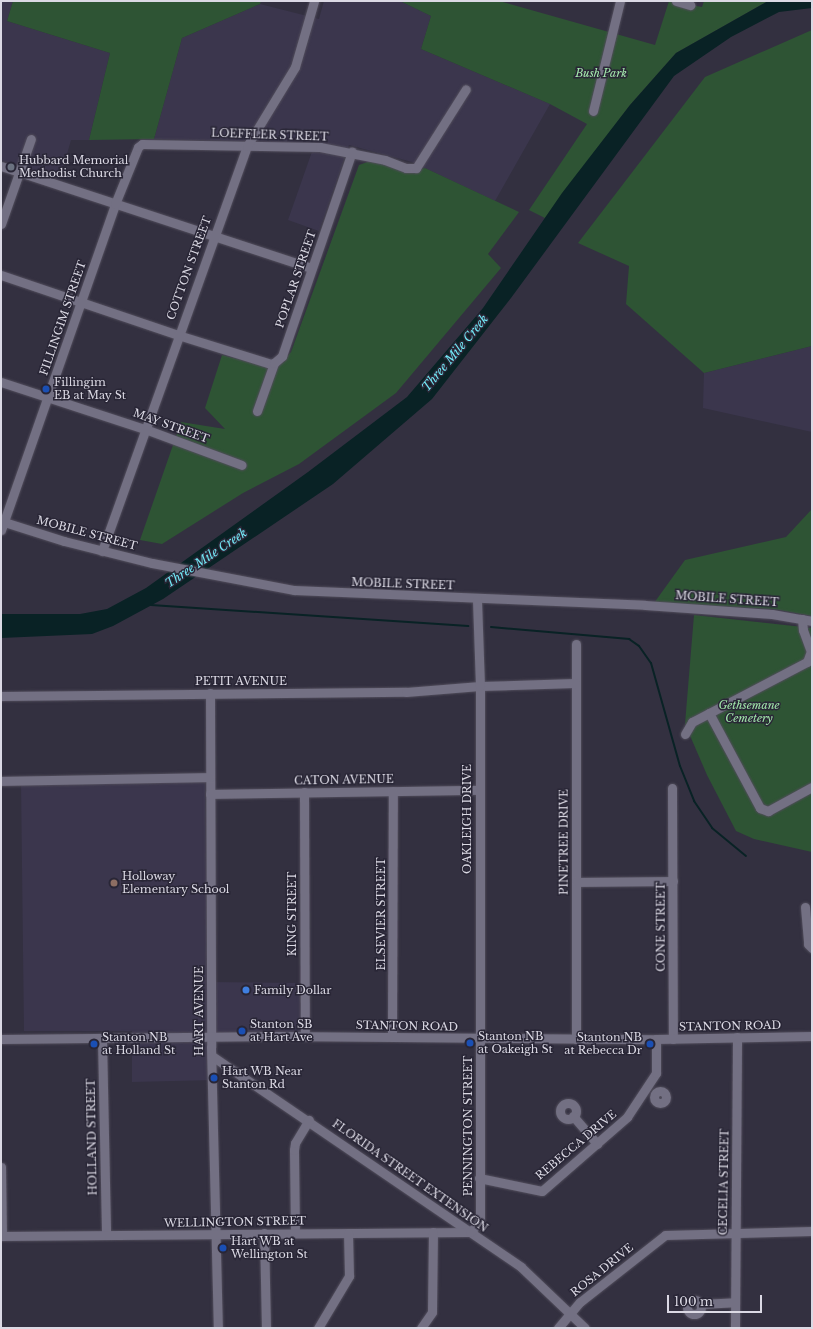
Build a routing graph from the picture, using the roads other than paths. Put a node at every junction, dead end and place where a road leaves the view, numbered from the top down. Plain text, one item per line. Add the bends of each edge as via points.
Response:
1 (314, 1) edge
2 (620, 1) edge
3 (676, 1) edge
4 (690, 5) dead end
5 (466, 89) dead end
6 (593, 111) dead end
7 (31, 139) dead end
8 (172, 145) joint
9 (247, 146) junction
10 (352, 152) junction
11 (1, 166) edge
12 (19, 172) junction
13 (115, 204) junction
14 (1, 224) edge
15 (213, 236) junction
16 (312, 268) junction
17 (1, 276) edge
18 (81, 302) junction
19 (178, 335) junction
20 (274, 363) junction
21 (1, 382) edge
22 (48, 397) junction
23 (257, 411) dead end
24 (145, 429) junction
25 (242, 465) dead end
26 (2, 524) edge
27 (102, 551) junction
28 (477, 599) junction
29 (802, 619) junction
30 (812, 621) edge
31 (576, 644) dead end
32 (811, 649) edge
33 (809, 663) edge
34 (575, 682) junction
35 (480, 686) junction
36 (210, 693) junction
37 (1, 696) edge
38 (709, 713) junction
39 (685, 734) dead end
40 (210, 777) junction
41 (1, 781) edge
42 (812, 787) edge
43 (672, 788) dead end
44 (479, 790) junction
45 (393, 791) junction
46 (304, 792) junction
47 (210, 794) junction
48 (673, 881) junction
49 (576, 882) junction
50 (804, 907) dead end
51 (812, 948) edge
52 (305, 1036) junction
53 (812, 1036) edge
54 (212, 1037) junction
55 (392, 1037) junction
56 (737, 1037) junction
57 (480, 1038) junction
58 (1, 1039) edge
59 (102, 1039) junction
60 (576, 1039) junction
61 (656, 1039) junction
62 (673, 1039) junction
63 (212, 1056) junction
64 (656, 1073) junction
65 (658, 1091) dead end
66 (573, 1116) dead end
67 (309, 1120) junction
68 (597, 1144) junction
69 (1, 1167) edge
70 (479, 1178) junction
71 (812, 1231) edge
72 (348, 1232) junction
73 (433, 1232) junction
74 (470, 1232) junction
75 (735, 1232) junction
76 (264, 1233) junction
77 (295, 1233) junction
78 (217, 1234) junction
79 (106, 1235) junction
80 (1, 1236) edge
81 (735, 1302) junction
82 (700, 1304) dead end
83 (570, 1314) junction
84 (218, 1328) edge
85 (266, 1328) edge
86 (318, 1328) edge
87 (421, 1328) edge
88 (558, 1328) edge
89 (585, 1328) edge
90 (735, 1328) edge

1 - 9 street, COTTON STREET via 295,67
2 - 6 street
3 - 4 street
5 - 10 street, LOEFFLER STREET via 416,168 406,168
7 - 12 street
8 - 9 street, LOEFFLER STREET
8 - 13 street, FILLINGIM STREET via 142,144 138,147
9 - 10 street, LOEFFLER STREET via 320,147
9 - 15 street, COTTON STREET
10 - 16 street, POPLAR STREET
11 - 12 street
12 - 13 street
12 - 14 street
13 - 15 street
13 - 18 street, FILLINGIM STREET
15 - 16 street
15 - 19 street, COTTON STREET
16 - 20 street, POPLAR STREET via 282,356
17 - 18 street
18 - 19 street
18 - 22 street, FILLINGIM STREET
19 - 20 street
19 - 24 street, COTTON STREET
20 - 23 street, POPLAR STREET
21 - 22 street, MAY STREET
22 - 24 street, MAY STREET
22 - 26 street, FILLINGIM STREET
24 - 25 street, MAY STREET
24 - 27 street, COTTON STREET
26 - 27 street, MOBILE STREET
27 - 28 street, MOBILE STREET via 223,577 316,592
28 - 29 street, MOBILE STREET via 646,605 772,614
28 - 35 street, OAKLEIGH DRIVE
29 - 30 street, MOBILE STREET
29 - 32 street via 802,630
31 - 34 street, PINETREE DRIVE
32 - 33 street
33 - 38 street
34 - 35 street, PETIT AVENUE
34 - 49 street, PINETREE DRIVE
35 - 36 street, PETIT AVENUE via 406,692
35 - 44 street, OAKLEIGH DRIVE
36 - 37 street, PETIT AVENUE
36 - 40 street, HART AVENUE
38 - 39 street via 692,722
38 - 42 street via 760,808 768,811
40 - 41 street
40 - 47 street, HART AVENUE
43 - 48 street, CONE STREET
44 - 45 street, CATON AVENUE
44 - 57 street, OAKLEIGH DRIVE
45 - 46 street, CATON AVENUE
45 - 55 street, ELSEVIER STREET
46 - 47 street, CATON AVENUE
46 - 52 street, KING STREET
47 - 54 street, HART AVENUE
48 - 49 street
48 - 62 street, CONE STREET
49 - 60 street, PINETREE DRIVE
50 - 51 street via 808,944
52 - 54 street, STANTON ROAD
52 - 55 street, STANTON ROAD
53 - 56 street, STANTON ROAD
54 - 59 street, STANTON ROAD
54 - 63 street, HART AVENUE
55 - 57 street, STANTON ROAD
56 - 62 street, STANTON ROAD
56 - 75 street, CECELIA STREET
57 - 60 street, STANTON ROAD
57 - 70 street, PENNINGTON STREET
58 - 59 street, STANTON ROAD
59 - 79 street, HOLLAND STREET
60 - 61 street, STANTON ROAD
61 - 62 street, STANTON ROAD
61 - 64 street
63 - 67 street, FLORIDA STREET EXTENSION
63 - 78 street, HART AVENUE
64 - 65 street
64 - 68 street, REBECCA DRIVE via 627,1117
66 - 68 street
67 - 74 street, FLORIDA STREET EXTENSION
67 - 77 street via 295,1143 294,1150
68 - 70 street, REBECCA DRIVE via 542,1190
69 - 80 street
70 - 74 street, PENNINGTON STREET via 480,1222
71 - 75 street
72 - 73 street, WELLINGTON STREET
72 - 77 street, WELLINGTON STREET
72 - 86 street via 348,1276
73 - 74 street, WELLINGTON STREET
73 - 87 street via 432,1312
74 - 83 street, FLORIDA STREET EXTENSION via 521,1267
75 - 81 street, CECELIA STREET
75 - 83 street, ROSA DRIVE via 665,1235 580,1302
76 - 77 street, WELLINGTON STREET
76 - 78 street, WELLINGTON STREET
76 - 85 street
78 - 79 street, WELLINGTON STREET
78 - 84 street, HART AVENUE
79 - 80 street, WELLINGTON STREET
81 - 82 street
81 - 90 street, CECELIA STREET
83 - 88 street, ROSA DRIVE
83 - 89 street, FLORIDA STREET EXTENSION

